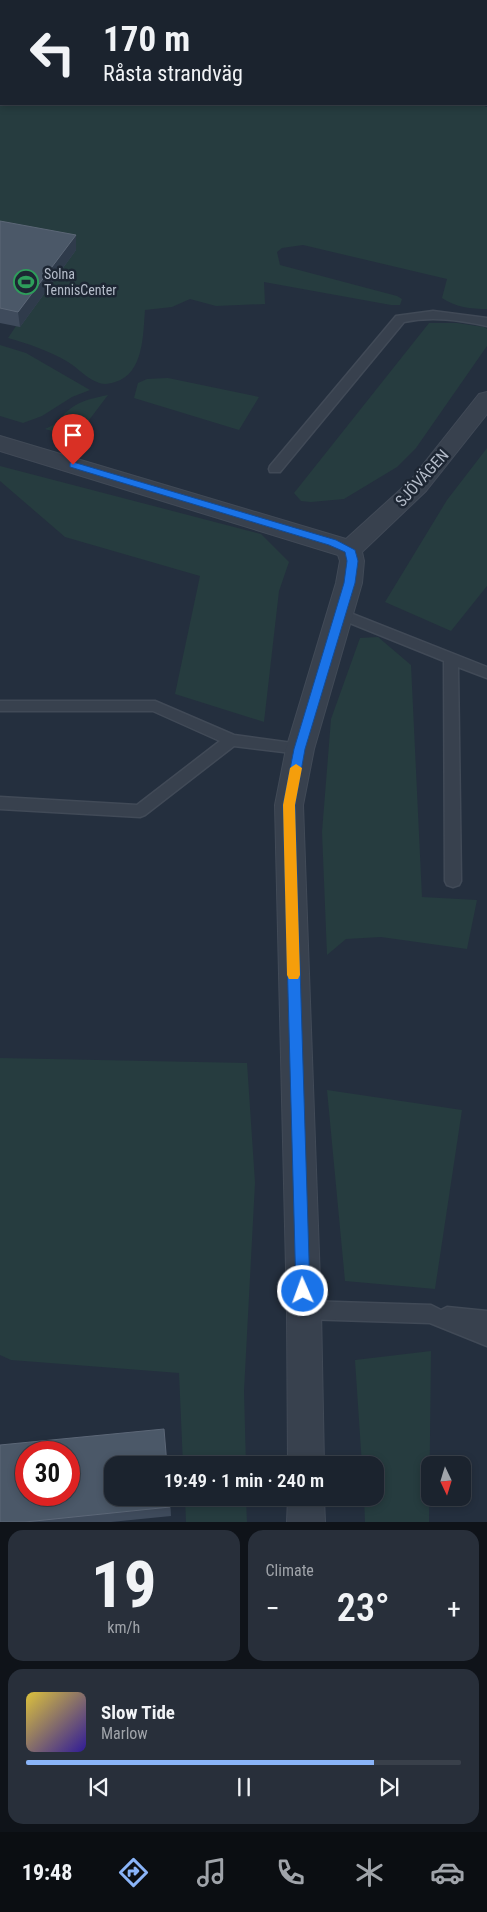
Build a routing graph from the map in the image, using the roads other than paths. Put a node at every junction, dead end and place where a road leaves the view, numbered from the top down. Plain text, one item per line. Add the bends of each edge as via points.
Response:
1 (487, 322) edge
2 (487, 399) edge
3 (0, 443) edge
4 (275, 469) dead end
5 (350, 550) junction
6 (340, 614) junction
7 (451, 658) junction
8 (487, 673) edge
9 (0, 706) edge
10 (232, 740) junction
11 (300, 749) junction
12 (0, 803) edge
13 (453, 881) dead end
14 (304, 1310) junction
15 (431, 1314) junction
16 (487, 1320) edge
17 (487, 1337) edge
18 (306, 1456) edge
19 (306, 1506) edge
20 (306, 1522) edge

1 - 4 lane via 426,314 400,319
2 - 5 street, SJÖVÄGEN via 418,486
3 - 5 street
5 - 6 street via 349,583
6 - 7 lane
6 - 11 street
7 - 8 lane
7 - 13 lane
9 - 10 lane via 155,706
10 - 11 lane
10 - 12 lane via 140,811
11 - 14 street via 289,805
14 - 15 lane
14 - 18 street
15 - 16 lane
15 - 17 lane
19 - 20 street

